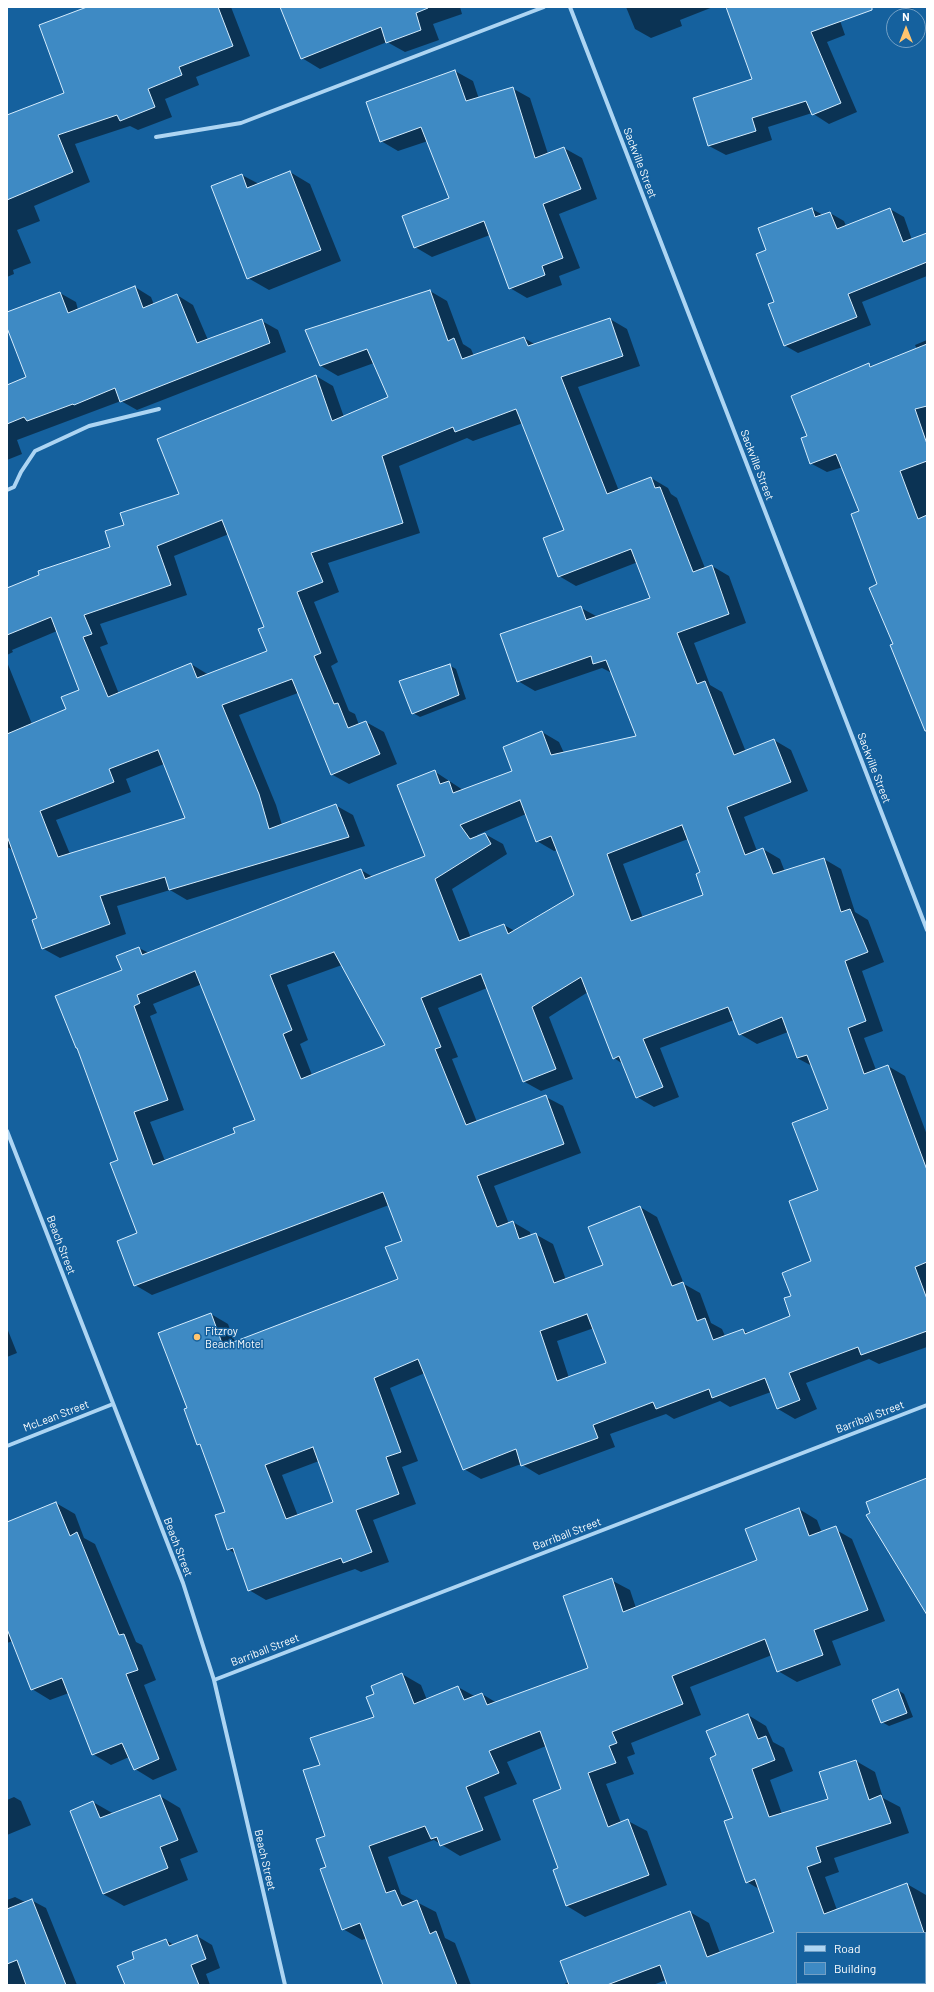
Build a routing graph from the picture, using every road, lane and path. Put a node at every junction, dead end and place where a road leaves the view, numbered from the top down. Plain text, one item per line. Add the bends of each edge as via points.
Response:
1 (544, 7) edge
2 (570, 7) edge
3 (156, 137) dead end
4 (159, 409) dead end
5 (7, 490) edge
6 (927, 930) edge
7 (7, 1131) edge
8 (113, 1404) junction
9 (927, 1405) edge
10 (7, 1446) edge
11 (214, 1680) junction
12 (284, 1985) edge

1 - 3 street via 241,123
2 - 6 street, Sackville Street
4 - 5 street via 89,426 35,451 14,487
7 - 8 street, Beach Street
8 - 10 street, McLean Street
8 - 11 street, Beach Street via 183,1583
9 - 11 street, Barriball Street
11 - 12 street, Beach Street

